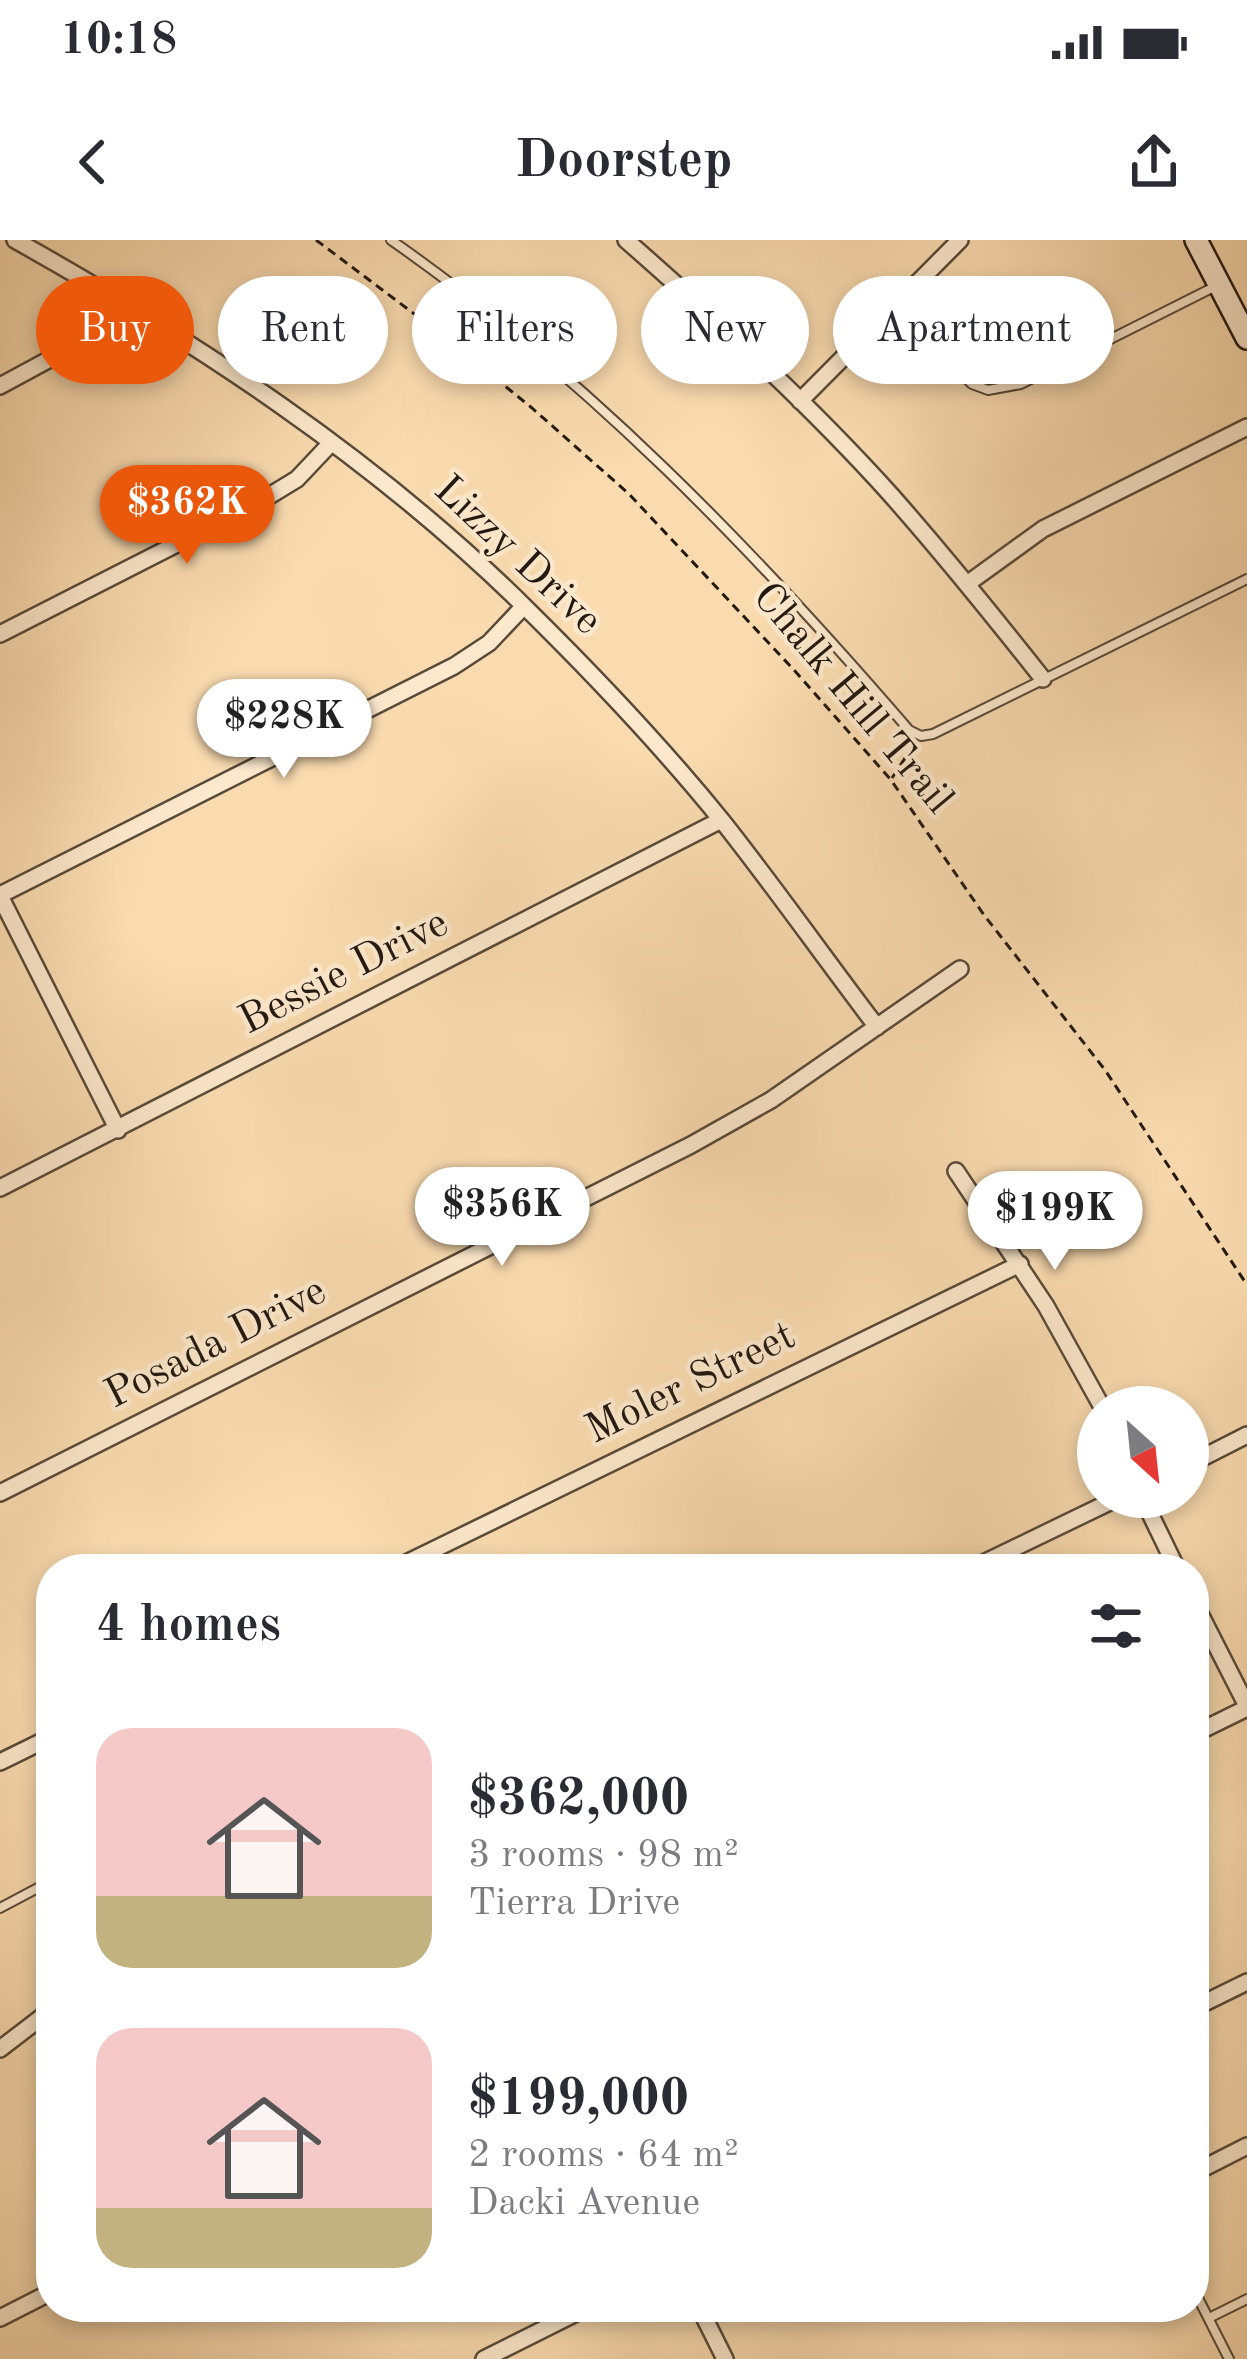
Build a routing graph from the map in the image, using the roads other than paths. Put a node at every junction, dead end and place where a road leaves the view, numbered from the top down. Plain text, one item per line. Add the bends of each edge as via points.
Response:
1 (15, 240) edge
2 (391, 240) edge
3 (626, 240) edge
4 (960, 240) edge
5 (1196, 240) edge
6 (79, 276) edge
7 (923, 276) edge
8 (1219, 285) junction
9 (1114, 338) edge
10 (1247, 338) edge
11 (194, 347) edge
12 (36, 367) edge
13 (833, 367) edge
14 (972, 384) edge
15 (1021, 384) edge
16 (0, 386) edge
17 (800, 401) junction
18 (1247, 427) edge
19 (332, 443) junction
20 (1247, 579) edge
21 (968, 584) junction
22 (524, 605) junction
23 (0, 634) edge
24 (1043, 680) junction
25 (721, 820) junction
26 (0, 896) edge
27 (960, 969) dead end
28 (877, 1027) junction
29 (118, 1130) junction
30 (956, 1171) dead end
31 (0, 1188) edge
32 (1020, 1264) junction
33 (1090, 1386) edge
34 (1247, 1436) edge
35 (1209, 1455) edge
36 (0, 1493) edge
37 (1077, 1518) edge
38 (1152, 1518) edge
39 (425, 1554) edge
40 (1002, 1554) edge
41 (1170, 1554) edge
42 (1209, 1632) edge
43 (1247, 1707) edge
44 (1209, 1726) edge
45 (36, 1744) edge
46 (0, 1762) edge
47 (36, 1889) edge
48 (0, 1908) edge
49 (1247, 1982) edge
50 (1209, 2001) edge
51 (36, 2021) edge
52 (0, 2049) edge
53 (1247, 2146) edge
54 (1209, 2165) edge
55 (1247, 2299) edge
56 (36, 2300) edge
57 (0, 2318) edge
58 (1209, 2318) joint
59 (558, 2322) edge
60 (706, 2322) edge
61 (484, 2359) edge
62 (725, 2359) edge
63 (1229, 2359) edge

1 - 6 street, Lizzy Drive
2 - 24 lane via 536,349 640,442 909,730 933,734
3 - 17 street
4 - 7 street
5 - 8 street
8 - 9 lane
8 - 10 street
11 - 19 street, Lizzy Drive
12 - 16 street
13 - 17 street
14 - 15 lane
17 - 21 street
18 - 21 street via 1042,529
19 - 22 street, Lizzy Drive
19 - 23 street via 298,479 261,501
20 - 24 lane
21 - 24 street
22 - 25 street, Lizzy Drive
22 - 26 street via 454,667
25 - 28 street, Lizzy Drive
25 - 29 street, Bessie Drive
26 - 29 street
27 - 28 street, Posada Drive
28 - 36 street, Posada Drive via 691,1145
29 - 31 street, Bessie Drive
30 - 32 street
32 - 33 street
32 - 39 street, Moler Street
34 - 35 street
37 - 40 street
38 - 41 street
42 - 43 street
43 - 44 street
45 - 46 street
47 - 48 lane
49 - 50 street
51 - 52 street
53 - 54 street
55 - 58 lane
56 - 57 street
58 - 63 lane
59 - 61 street
60 - 62 street

